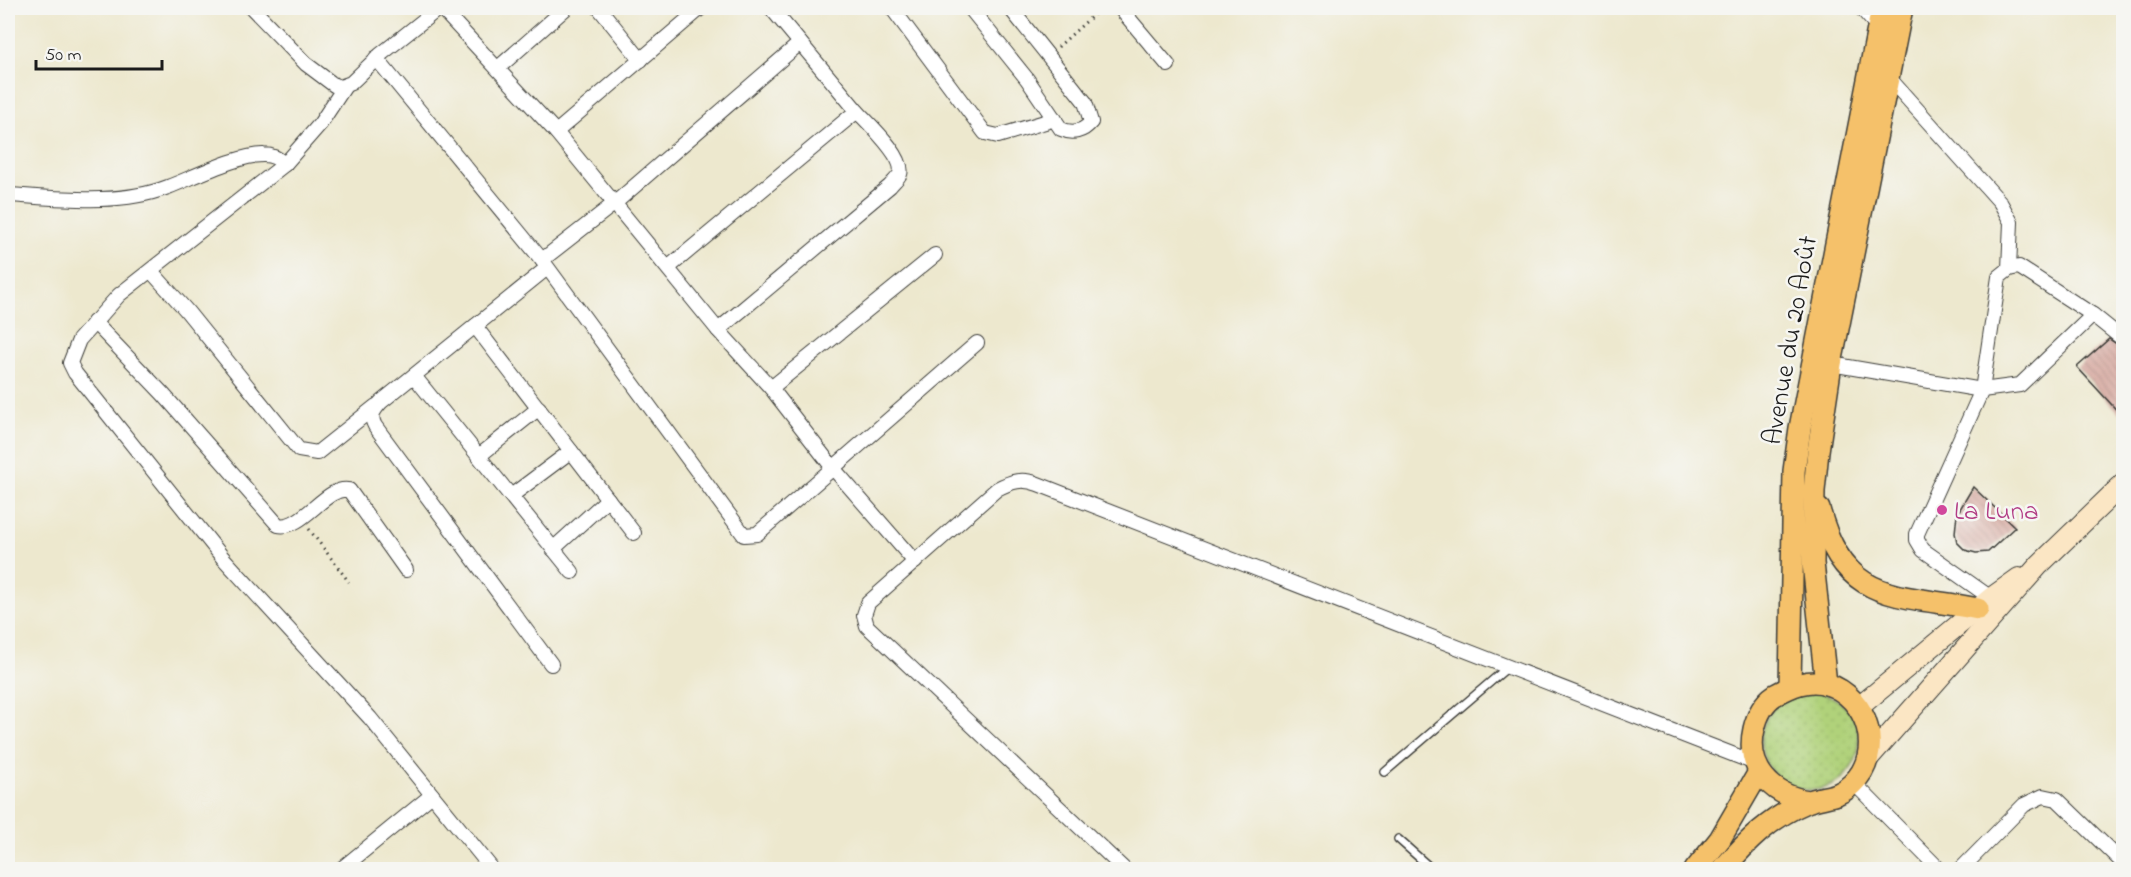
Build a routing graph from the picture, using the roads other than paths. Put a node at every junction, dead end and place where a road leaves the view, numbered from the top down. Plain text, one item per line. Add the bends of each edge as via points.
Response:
1 (252, 8) edge
2 (440, 8) edge
3 (566, 8) edge
4 (599, 8) edge
5 (701, 8) edge
6 (771, 8) edge
7 (892, 8) edge
8 (970, 8) edge
9 (1010, 8) edge
10 (1120, 8) edge
11 (1861, 8) edge
12 (1902, 8) edge
13 (1880, 17) edge
14 (800, 43) junction
15 (376, 58) junction
16 (641, 60) junction
17 (1168, 65) dead end
18 (498, 68) junction
19 (1889, 78) junction
20 (345, 86) junction
21 (857, 111) junction
22 (1054, 119) junction
23 (556, 132) junction
24 (285, 164) junction
25 (8, 195) edge
26 (615, 203) junction
27 (935, 255) dead end
28 (545, 264) junction
29 (669, 267) junction
30 (2009, 269) junction
31 (151, 271) junction
32 (2093, 315) junction
33 (94, 322) junction
34 (475, 326) junction
35 (718, 330) junction
36 (2124, 340) edge
37 (977, 343) dead end
38 (1831, 364) junction
39 (414, 376) junction
40 (771, 388) junction
41 (1982, 390) junction
42 (381, 402) junction
43 (538, 408) junction
44 (571, 451) junction
45 (479, 456) junction
46 (833, 468) junction
47 (2124, 483) edge
48 (1814, 491) junction
49 (511, 496) junction
50 (608, 499) junction
51 (634, 533) dead end
52 (554, 549) junction
53 (915, 562) junction
54 (2039, 565) junction
55 (406, 570) dead end
56 (572, 572) dead end
57 (1985, 603) junction
58 (551, 664) dead end
59 (1508, 667) junction
60 (1826, 684) junction
61 (1790, 686) junction
62 (1859, 707) junction
63 (1867, 760) junction
64 (1757, 767) junction
65 (1385, 772) dead end
66 (1854, 783) junction
67 (432, 795) junction
68 (1809, 801) junction
69 (1398, 839) dead end
70 (2124, 864) edge
71 (340, 870) edge
72 (493, 870) edge
73 (1125, 870) edge
74 (1433, 870) edge
75 (1695, 870) edge
76 (1722, 870) edge
77 (1940, 870) edge
78 (1960, 870) edge

1 - 20 street via 306,64 334,86
2 - 15 street
2 - 18 street
3 - 18 street
4 - 16 street
5 - 16 street
6 - 14 street
7 - 22 street via 985,133 998,136
8 - 22 street
9 - 22 street via 1085,102 1091,122 1083,130 1069,132
10 - 17 street
11 - 13 street
12 - 19 main road, Avenue du 20 Août
13 - 61 main road, Avenue du 20 Août via 1798,439
14 - 21 street
14 - 26 street
15 - 20 street
15 - 28 street
16 - 23 street
18 - 23 street
19 - 30 street via 2000,202 2011,222
19 - 38 main road, Avenue du 20 Août
20 - 24 street via 320,124
21 - 29 street
21 - 35 street via 891,149 900,163 900,174
23 - 26 street
24 - 25 street via 263,154 167,188 133,195
24 - 31 street
26 - 28 street
26 - 29 street
27 - 40 street
28 - 34 street
28 - 46 street via 744,535 757,534
29 - 35 street
30 - 32 street via 2019,267
30 - 41 street via 2000,277
31 - 33 street via 119,295
31 - 42 street via 298,450 317,453
32 - 36 street
32 - 41 street via 2020,385
33 - 55 street via 278,525 285,526 340,490 349,490
33 - 67 street via 74,349 70,363 75,373 222,558 370,718
34 - 39 street
34 - 43 street
35 - 40 street
37 - 46 street
38 - 41 street
38 - 48 main road, Avenue du 20 Août
39 - 42 street
39 - 45 street
40 - 46 street
41 - 57 street via 1917,540 1923,550
42 - 58 street via 373,411 375,426
43 - 44 street
43 - 45 street
44 - 49 street
44 - 50 street
45 - 49 street
46 - 53 street
47 - 54 main road
48 - 57 main road via 1824,527 1845,564 1875,590 1902,599
48 - 60 main road, Avenue du 20 Août via 1814,563
49 - 52 street
50 - 51 street
50 - 52 street
52 - 56 street
53 - 59 street via 997,489 1027,479
53 - 73 street via 868,603 864,615 867,626
54 - 57 main road
54 - 63 main road
57 - 62 main road
59 - 64 street
59 - 65 lane
60 - 61 main road
60 - 62 main road via 1845,693
61 - 64 main road via 1770,698 1756,717 1751,740
62 - 63 main road via 1870,742
63 - 66 main road
64 - 68 main road via 1780,793
64 - 75 main road via 1720,839
66 - 68 main road via 1841,793
66 - 77 street
67 - 71 street
67 - 72 street
68 - 76 main road via 1749,838
69 - 74 lane
70 - 78 street via 2057,799 2043,796 2024,805

